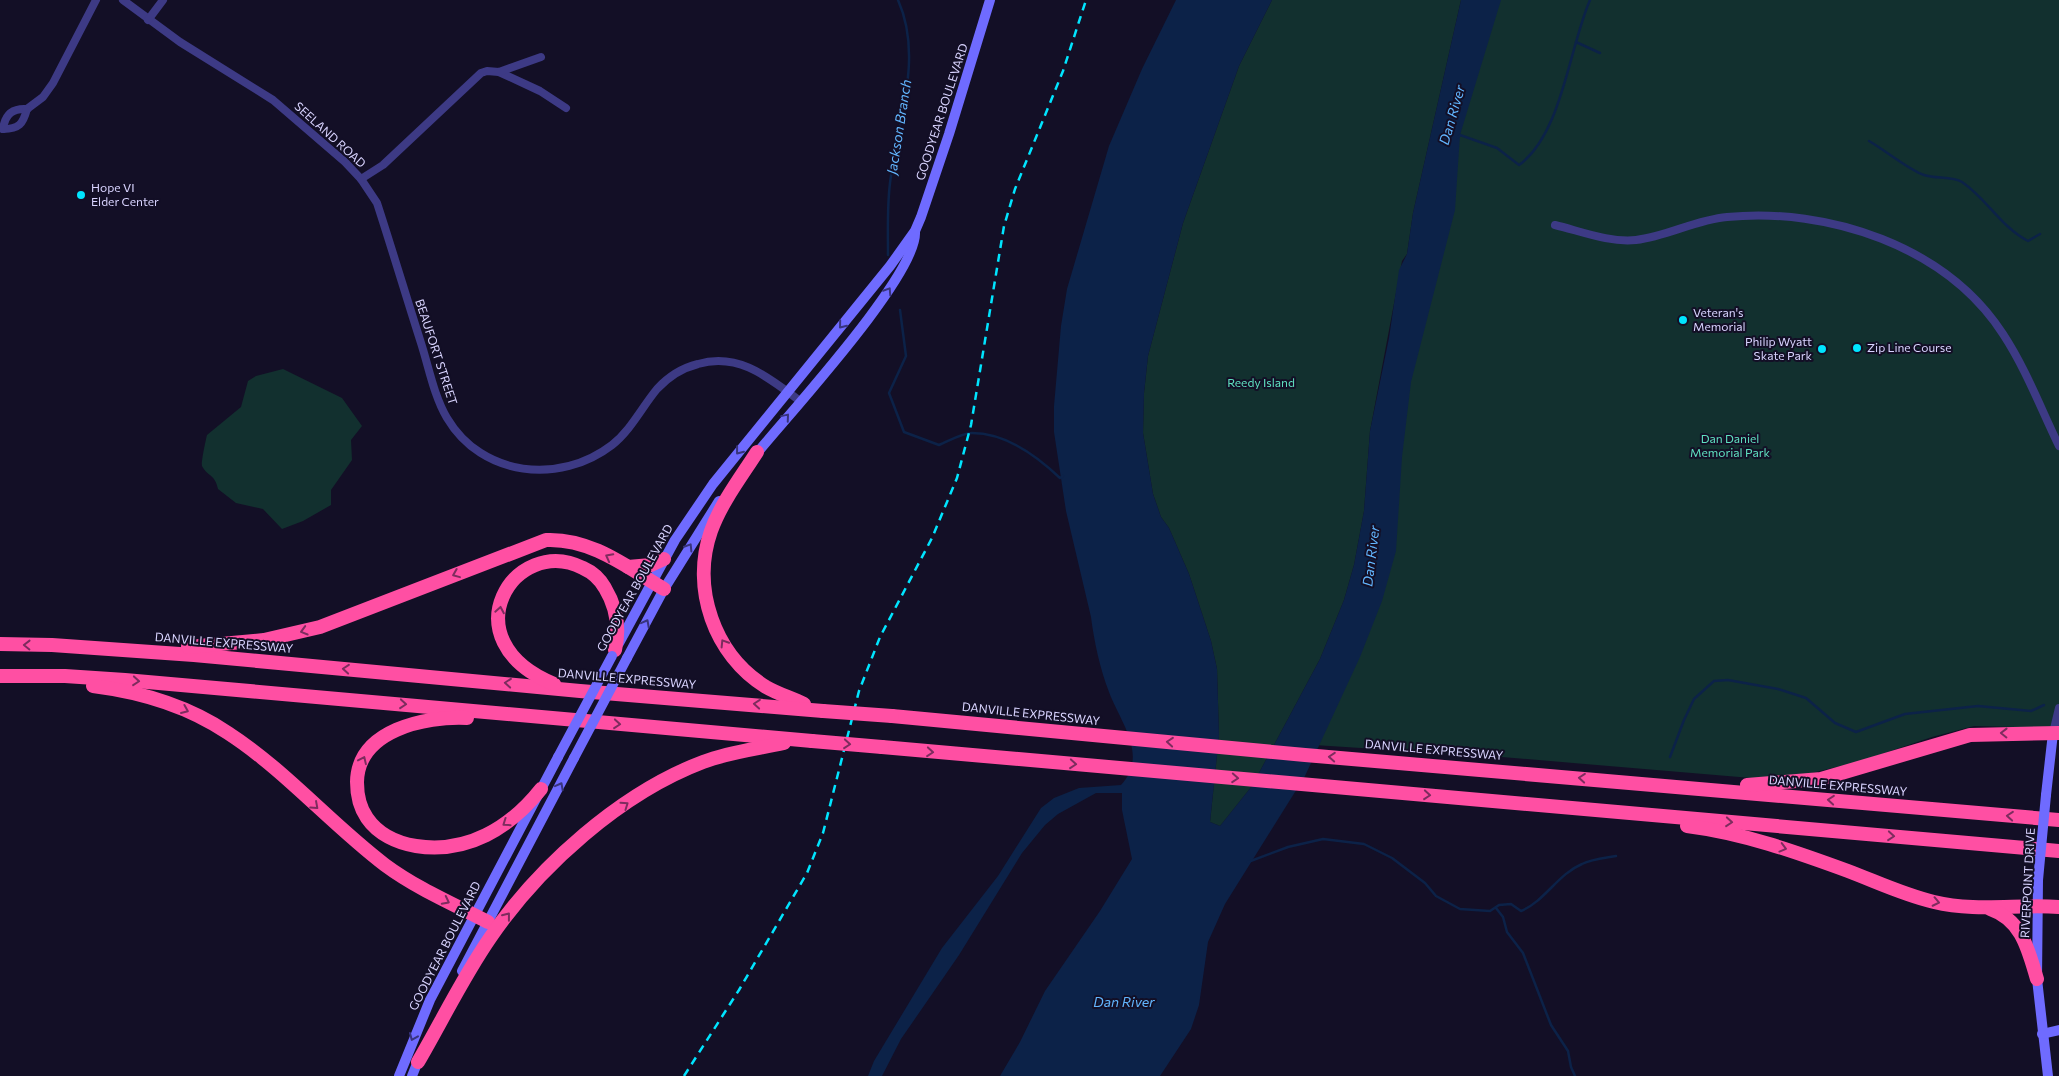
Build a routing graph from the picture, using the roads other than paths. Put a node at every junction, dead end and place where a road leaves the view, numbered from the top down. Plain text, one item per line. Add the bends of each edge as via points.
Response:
1 (96, 0) edge
2 (123, 0) edge
3 (163, 0) edge
4 (990, 0) edge
5 (148, 20) junction
6 (541, 57) dead end
7 (499, 72) junction
8 (566, 108) dead end
9 (28, 109) junction
10 (2, 130) edge
11 (361, 178) junction
12 (1555, 225) dead end
13 (915, 231) junction
14 (787, 392) junction
15 (800, 401) junction
16 (2059, 446) edge
17 (757, 452) junction
18 (664, 559) junction
19 (628, 567) junction
20 (651, 581) junction
21 (664, 589) junction
22 (0, 644) edge
23 (52, 645) junction
24 (613, 653) junction
25 (0, 676) edge
26 (18, 676) junction
27 (571, 690) junction
28 (2059, 708) edge
29 (821, 710) junction
30 (513, 715) junction
31 (2056, 733) edge
32 (806, 740) junction
33 (1607, 780) junction
34 (541, 789) junction
35 (1546, 806) junction
36 (2059, 820) edge
37 (2059, 850) edge
38 (2037, 905) junction
39 (1984, 907) junction
40 (2059, 907) edge
41 (475, 915) junction
42 (488, 922) junction
43 (2037, 979) junction
44 (2059, 1030) edge
45 (2042, 1034) junction
46 (418, 1062) junction
47 (398, 1076) edge
48 (412, 1076) edge
49 (2048, 1076) edge

1 - 9 street via 53,83
2 - 5 street, SEELAND ROAD
3 - 5 street
4 - 13 main road, GOODYEAR BOULEVARD via 947,142
5 - 11 street, SEELAND ROAD via 273,100
6 - 7 street, SEELAND ROAD
7 - 8 street via 540,91
7 - 11 street, SEELAND ROAD via 482,74 383,165
9 - 10 street via 17,128
9 - 10 street via 10,112 4,119
11 - 14 street, BEAUFORT STREET via 377,203 443,410 466,442 490,458 506,466 531,470 564,468 584,461 612,445 668,379 703,362 727,360 747,366
12 - 16 street via 1610,238 1634,240 1708,219 1761,216 1827,223 1883,238 1935,268 1964,289 1984,310 2014,352
13 -> 14 main road, GOODYEAR BOULEVARD
15 -> 13 main road, GOODYEAR BOULEVARD via 884,298 908,258
14 - 15 street, BEAUFORT STREET
14 -> 18 main road, GOODYEAR BOULEVARD via 713,484
17 -> 15 main road, GOODYEAR BOULEVARD
21 -> 17 main road, GOODYEAR BOULEVARD via 716,505
29 -> 17 highway via 783,695 752,675 726,646 709,611 704,568 712,531
18 - 19 highway via 650,565
18 - 20 main road, GOODYEAR BOULEVARD
19 - 20 highway
19 -> 23 highway via 574,541 546,540 347,618 292,635 213,646 95,642
20 - 21 highway
20 - 24 main road, GOODYEAR BOULEVARD
42 -> 21 main road, GOODYEAR BOULEVARD, bridge
23 -> 22 highway, DANVILLE EXPRESSWAY
27 -> 23 highway, DANVILLE EXPRESSWAY
27 -> 24 highway via 528,671 510,654 500,635 498,617 502,598 521,573 540,563 559,561 578,565 596,576 610,595 615,610 618,630
24 - 34 main road, GOODYEAR BOULEVARD, bridge
25 - 26 highway
26 -> 30 highway via 125,680
26 -> 41 highway via 138,694 208,720 247,746 387,866
29 -> 27 highway, DANVILLE EXPRESSWAY
28 - 31 street
33 -> 29 highway, DANVILLE EXPRESSWAY, bridge
30 -> 32 highway
34 -> 30 highway via 524,809 493,832 453,846 426,847 397,841 375,828 362,810 357,790 358,771 367,752 384,736 405,727 440,719 504,719
31 -> 33 highway via 1970,735 1846,774 1796,783 1756,785 1626,778
31 - 38 main road, RIVERPOINT DRIVE, bridge via 2046,795
32 -> 35 highway, bridge
46 -> 32 highway via 491,936 535,883 578,841 630,801 680,772 726,754
36 -> 33 highway, DANVILLE EXPRESSWAY
34 - 41 main road, GOODYEAR BOULEVARD
35 -> 37 highway
35 -> 39 highway via 1568,814 1665,823 1737,836 1795,852 1908,895 1955,906
38 - 39 highway
38 - 40 highway
38 - 43 main road, RIVERPOINT DRIVE
39 - 43 highway via 2001,912 2013,922 2024,937
41 - 42 highway
41 -> 47 main road, GOODYEAR BOULEVARD via 430,1000
42 - 46 main road, GOODYEAR BOULEVARD via 446,1000
43 - 45 main road, RIVERPOINT DRIVE
44 - 45 main road
45 - 49 main road, RIVERPOINT DRIVE
46 - 48 main road, GOODYEAR BOULEVARD

